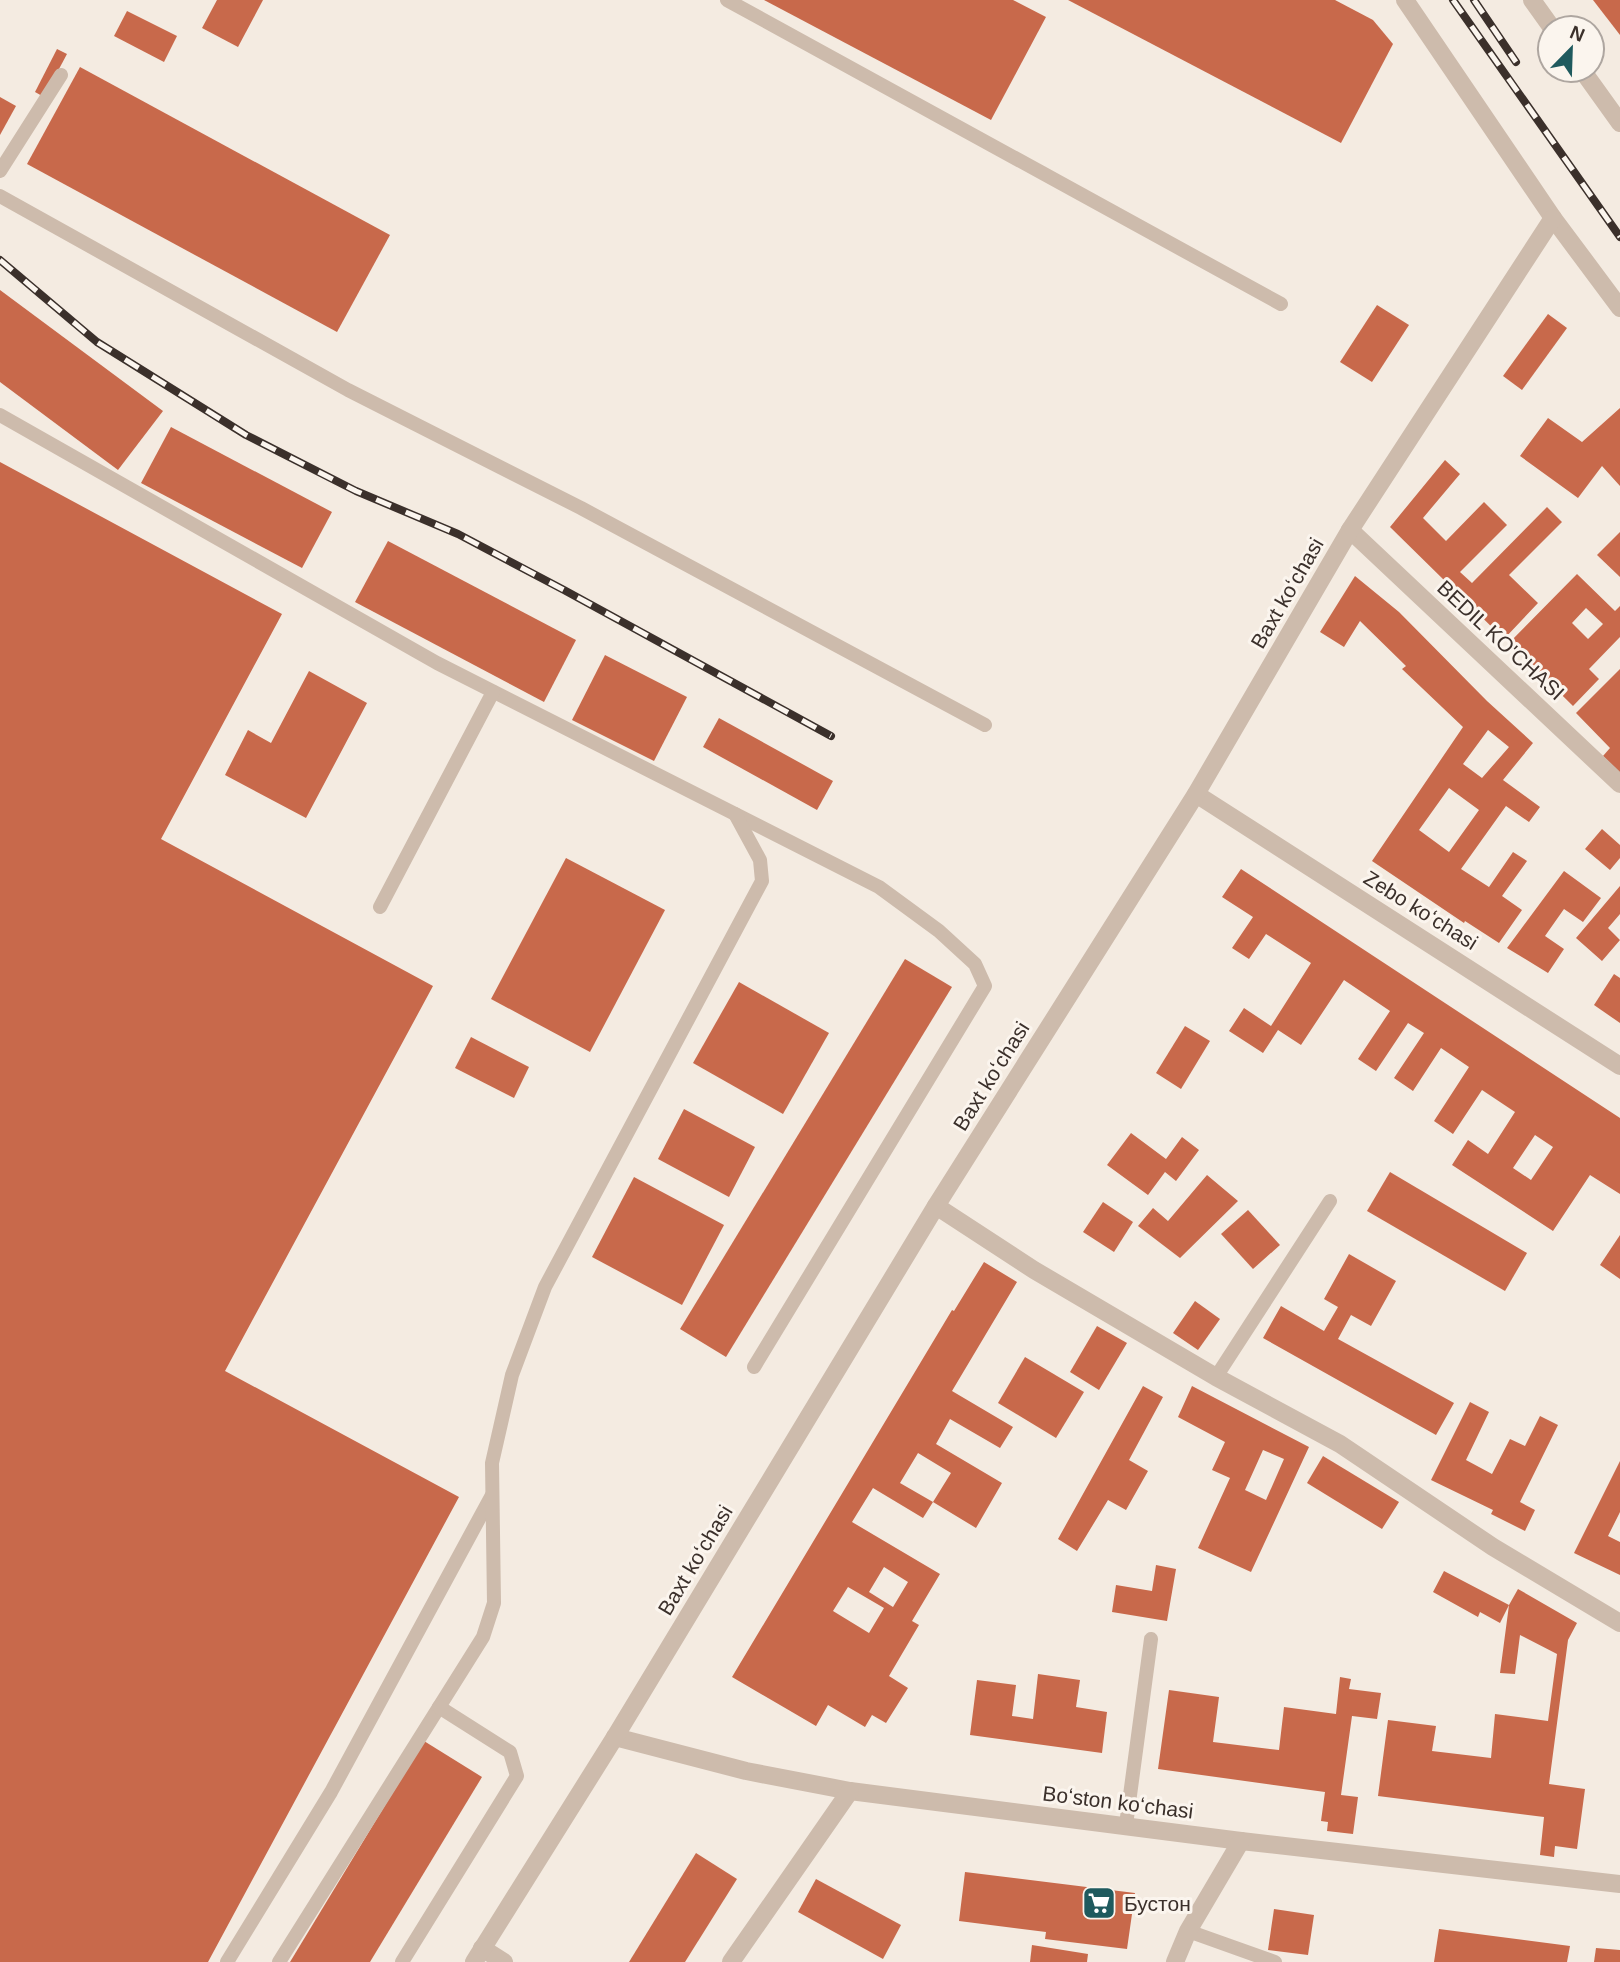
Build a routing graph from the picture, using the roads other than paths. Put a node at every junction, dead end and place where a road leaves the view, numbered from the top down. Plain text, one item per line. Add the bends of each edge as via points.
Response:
1 (727, 0) edge
2 (1405, 0) edge
3 (61, 75) dead end
4 (1592, 84) edge
5 (1620, 123) edge
6 (0, 171) edge
7 (0, 196) edge
8 (1553, 218) junction
9 (1282, 304) dead end
10 (1620, 308) edge
11 (0, 415) edge
12 (1350, 530) junction
13 (493, 692) junction
14 (985, 725) dead end
15 (1620, 784) edge
16 (1196, 794) junction
17 (735, 814) junction
18 (380, 907) dead end
19 (1620, 1066) edge
20 (1330, 1201) dead end
21 (936, 1206) junction
22 (754, 1367) dead end
23 (1216, 1377) junction
24 (492, 1494) junction
25 (1620, 1622) edge
26 (1151, 1639) dead end
27 (439, 1707) junction
28 (615, 1737) junction
29 (850, 1791) junction
30 (1126, 1825) junction
31 (1241, 1841) junction
32 (1620, 1884) edge
33 (1188, 1931) junction
34 (478, 1955) edge
35 (227, 1962) edge
36 (279, 1962) edge
37 (402, 1962) edge
38 (504, 1962) edge
39 (731, 1962) edge
40 (1175, 1962) edge
41 (1275, 1962) edge

1 - 9 lane
2 - 8 street
3 - 6 lane
4 - 5 street
7 - 14 lane via 348,390 581,508
8 - 10 street
8 - 12 street, Baxt koʻchasi
11 - 13 lane
12 - 15 street, BEDIL KO'CHASI
12 - 16 street, Baxt koʻchasi
13 - 17 lane
13 - 18 lane
16 - 19 street, Zebo koʻchasi
16 - 21 street, Baxt koʻchasi
17 - 22 lane via 879,887 975,964 985,986
17 - 24 lane via 760,860 762,881 545,1287 512,1375 492,1463
20 - 23 lane
21 - 23 street via 1034,1270
21 - 28 street, Baxt koʻchasi
23 - 25 street via 1340,1444 1493,1547
24 - 27 lane via 494,1603 483,1637
24 - 35 lane via 331,1792
26 - 30 lane
27 - 36 lane
27 - 37 lane via 510,1752 517,1776
28 - 29 street, Boʻston koʻchasi via 746,1771
28 - 34 street, Baxt koʻchasi
29 - 30 street, Boʻston koʻchasi
29 - 39 street
30 - 31 street, Boʻston koʻchasi
31 - 32 street, Boʻston koʻchasi
31 - 33 street
33 - 40 street
33 - 41 lane
34 - 38 street

